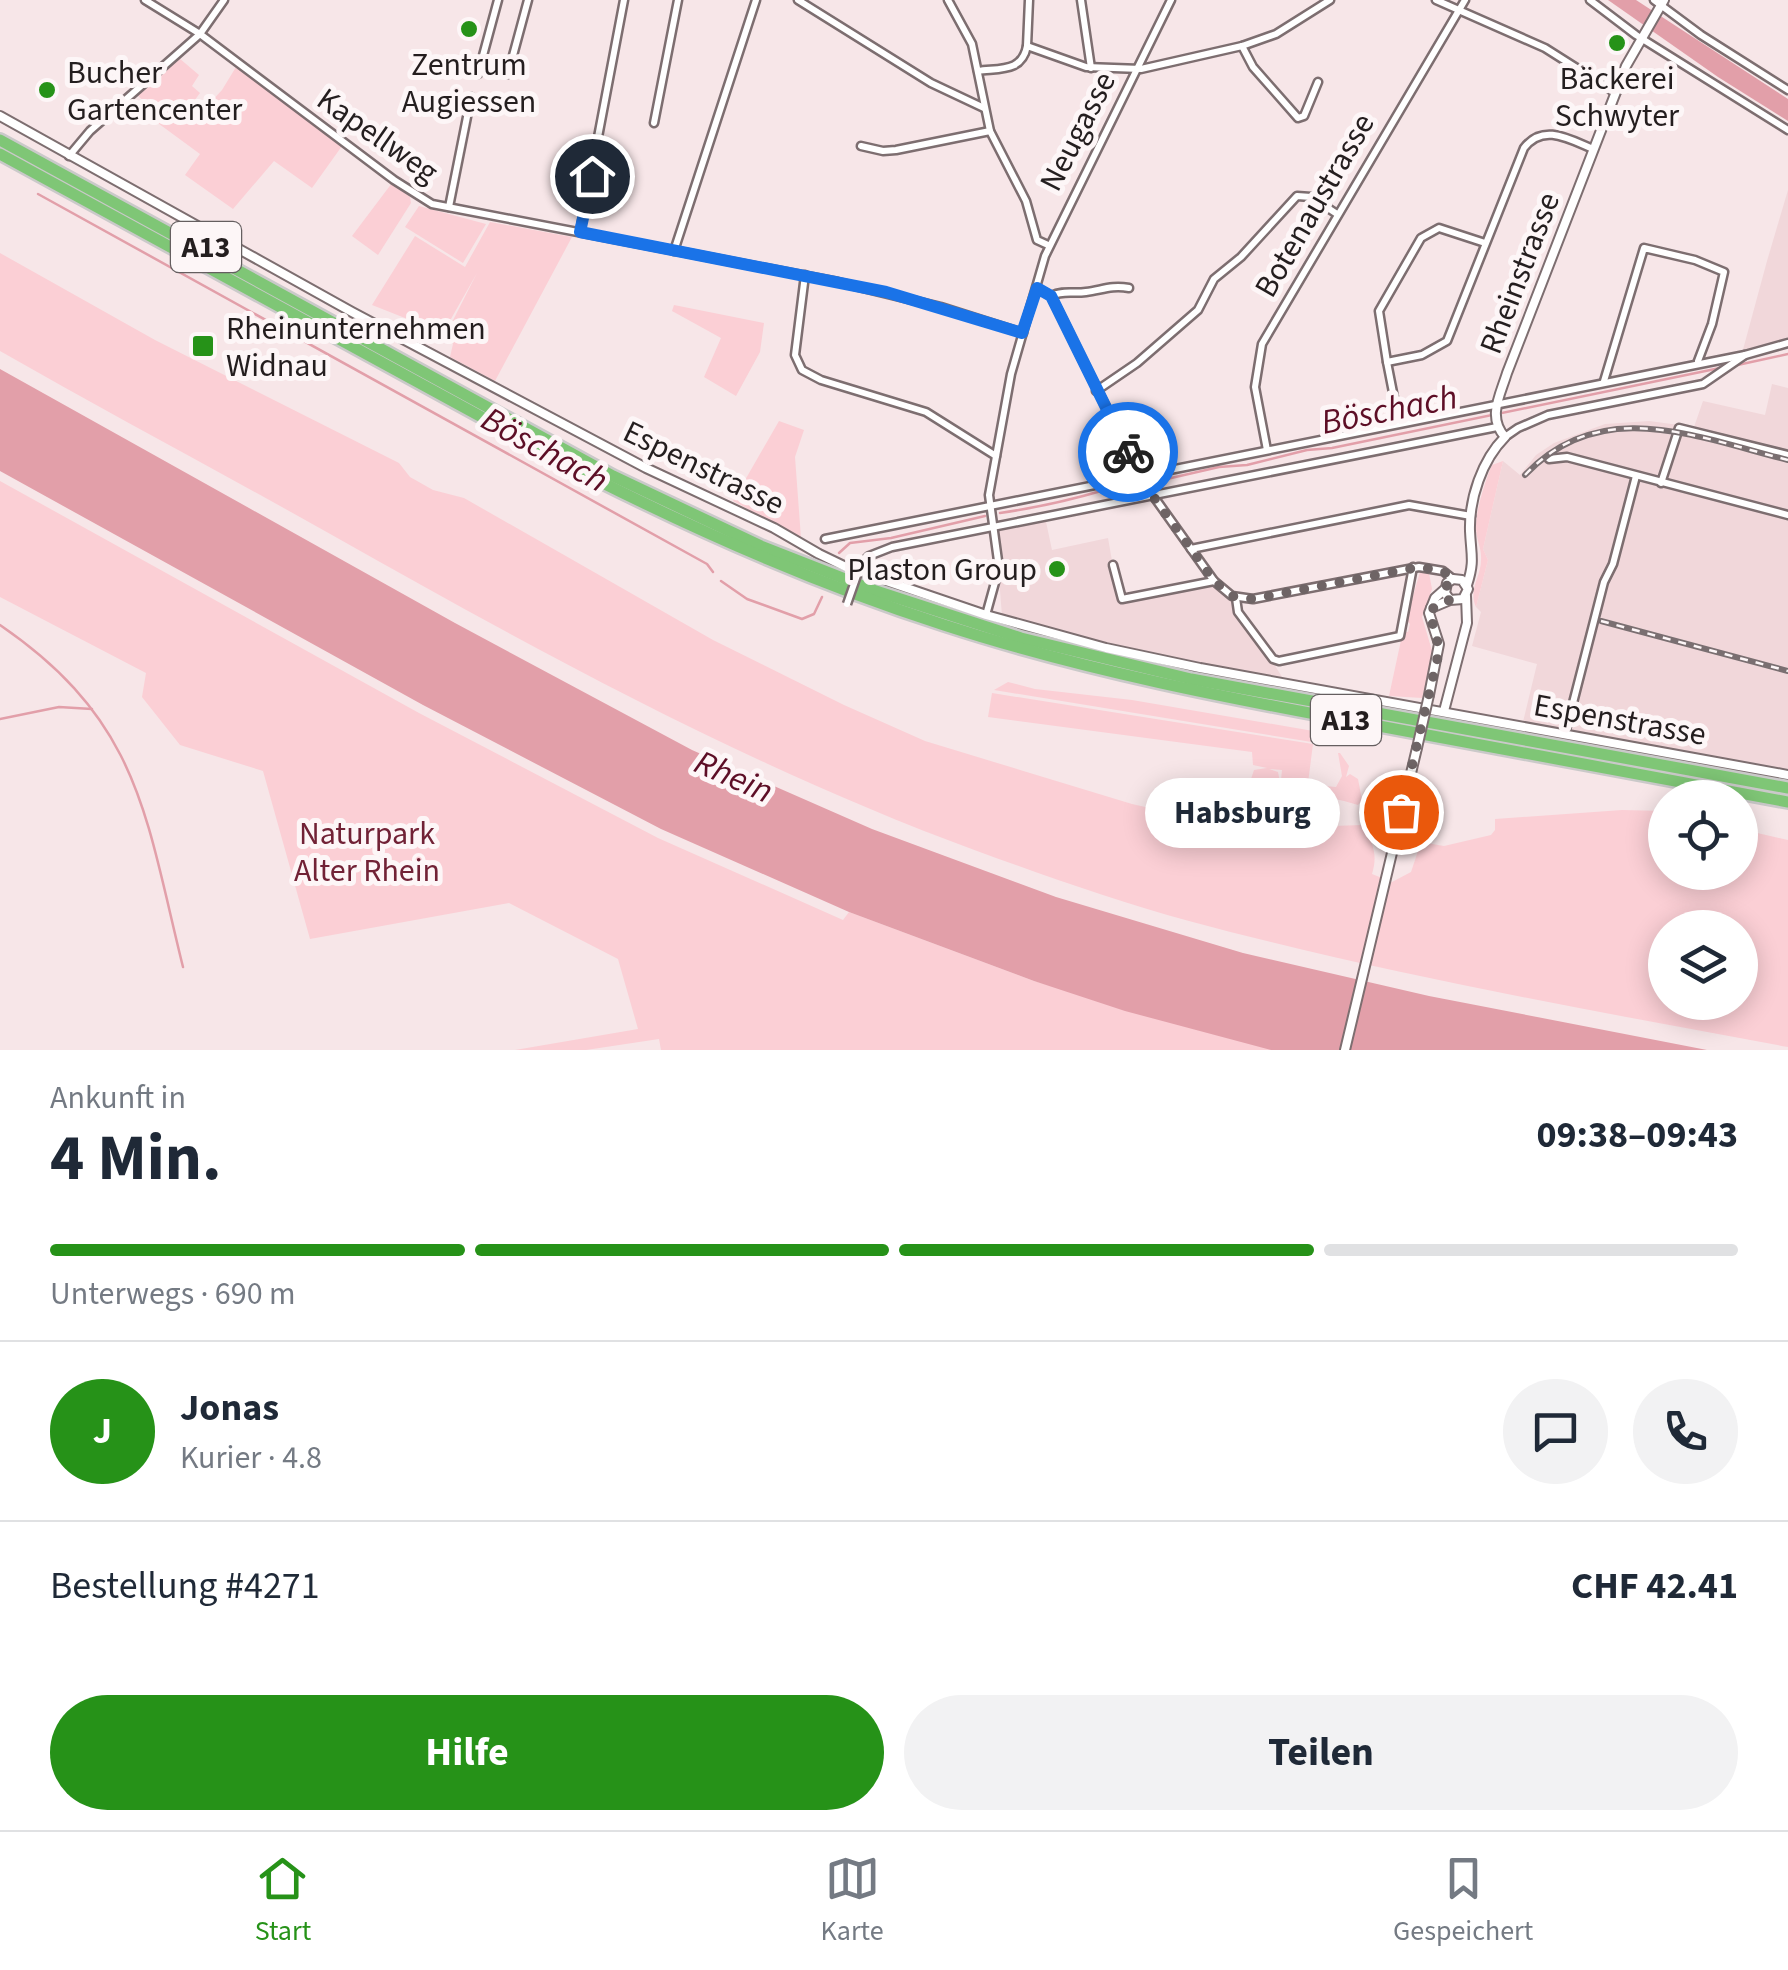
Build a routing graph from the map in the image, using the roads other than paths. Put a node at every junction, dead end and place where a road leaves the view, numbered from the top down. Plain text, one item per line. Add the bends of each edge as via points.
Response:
1 (145, 0) edge
2 (224, 0) edge
3 (498, 0) edge
4 (528, 0) edge
5 (624, 0) edge
6 (678, 0) edge
7 (756, 0) edge
8 (798, 0) edge
9 (948, 0) edge
10 (1029, 0) edge
11 (1082, 0) edge
12 (1171, 0) edge
13 (1330, 0) edge
14 (1436, 0) edge
15 (1465, 0) edge
16 (1590, 0) edge
17 (1660, 3) edge
18 (1458, 11) junction
19 (200, 34) junction
20 (1642, 36) junction
21 (1027, 46) junction
22 (1242, 46) junction
23 (1091, 68) junction
24 (1136, 69) junction
25 (978, 70) junction
26 (478, 74) dead end
27 (508, 74) dead end
28 (1318, 82) dead end
29 (1788, 90) edge
30 (1616, 93) junction
31 (470, 97) dead end
32 (984, 108) junction
33 (0, 116) edge
34 (654, 123) dead end
35 (990, 130) junction
36 (1788, 130) edge
37 (0, 136) edge
38 (861, 146) dead end
39 (1593, 149) junction
40 (0, 154) edge
41 (69, 156) junction
42 (449, 207) junction
43 (1337, 214) junction
44 (580, 232) junction
45 (1485, 244) junction
46 (1048, 245) junction
47 (674, 251) junction
48 (805, 275) junction
49 (1037, 288) junction
50 (1129, 288) dead end
51 (1051, 296) junction
52 (1022, 333) junction
53 (1788, 343) edge
54 (1745, 354) junction
55 (1386, 362) junction
56 (1698, 362) junction
57 (1604, 382) junction
58 (1096, 391) junction
59 (1497, 405) junction
60 (1399, 423) junction
61 (1496, 424) junction
62 (1505, 437) junction
63 (1267, 450) junction
64 (1788, 454) edge
65 (996, 456) junction
66 (1549, 459) dead end
67 (1636, 476) junction
68 (1142, 477) junction
69 (1660, 482) junction
70 (1151, 493) junction
71 (991, 504) junction
72 (1470, 516) junction
73 (1788, 516) edge
74 (995, 525) junction
75 (825, 539) dead end
76 (1190, 549) junction
77 (1113, 565) dead end
78 (1413, 567) junction
79 (1438, 570) junction
80 (1214, 581) junction
81 (1459, 581) junction
82 (1444, 588) junction
83 (1236, 598) junction
84 (1457, 599) junction
85 (847, 604) dead end
86 (1431, 608) junction
87 (986, 615) junction
88 (1444, 711) junction
89 (1565, 734) junction
90 (1788, 775) edge
91 (1788, 788) edge
92 (1788, 802) edge
93 (1346, 1050) edge

1 - 19 street, Kapellweg
2 - 19 street
3 - 26 street
4 - 27 street
5 - 44 street
6 - 34 street
7 - 47 street
8 - 32 street
9 - 25 street via 965,26
10 - 21 street
11 - 23 street
12 - 24 street, Neugasse
13 - 22 street via 1299,23
14 - 18 street
15 - 18 street, Botenaustrasse
16 - 20 street
17 - 20 street, Rheinstrasse
17 - 29 street
18 - 30 street via 1546,48
18 - 43 street, Botenaustrasse
19 - 41 street
19 - 42 street, Kapellweg via 418,197
20 - 30 street, Rheinstrasse
20 - 36 street
21 - 23 street
21 - 25 street via 1014,67
22 - 24 street
22 - 28 street via 1298,118
23 - 24 street
24 - 46 street, Neugasse
25 - 32 street
30 - 39 street, Rheinstrasse
31 - 42 street
32 - 35 street
33 - 41 street, Espenstrasse
35 - 38 street via 883,152
35 - 46 street via 1026,202 1035,236
37 - 91 highway, A13 via 379,343 408,366 691,515 846,580 1021,638 1191,679
39 - 45 street via 1559,135 1530,140
39 - 59 street, Rheinstrasse
40 - 92 highway, A13 via 595,479 689,527 856,595 1105,670
41 - 87 street, Espenstrasse via 646,468 848,568
42 - 44 street, Kapellweg
43 - 58 street via 1297,196 1214,280 1198,310
43 - 63 street, Botenaustrasse via 1262,344 1256,387
44 - 47 street, Kapellweg
45 - 55 street via 1447,341
45 - 55 street via 1439,228 1421,238 1379,311
46 - 49 street, Neugasse
47 - 48 street, Kapellweg
48 - 52 street, Kapellweg
48 - 65 street via 795,356 802,370 926,412
49 - 51 street
49 - 52 street, Neugasse
50 - 51 street
51 - 58 street
52 - 65 street, Neugasse
53 - 54 street
54 - 56 street
54 - 62 street via 1703,384 1548,416
55 - 60 street
56 - 57 street
56 - 57 street via 1724,272 1644,248
57 - 59 street
58 - 68 street
59 - 60 street
59 - 61 street, Rheinstrasse
60 - 63 street
61 - 62 street
61 - 70 street
62 - 72 street via 1484,465
63 - 68 street
64 - 69 street via 1679,428
65 - 71 street, Neugasse
66 - 67 street via 1567,457
67 - 69 street
67 - 89 street
68 - 70 street
68 - 71 street
69 - 73 street
70 - 74 street
70 - 76 street
71 - 74 street, Neugasse
71 - 75 street
72 - 76 street via 1409,505
72 - 81 street via 1475,558
74 - 85 street, bridge via 869,556
74 - 87 street, Neugasse via 998,576
76 - 80 street
77 - 80 street via 1122,599
78 - 79 street
78 - 83 street
78 - 83 street via 1400,636 1279,660 1238,612
79 - 81 street
79 - 82 street
80 - 83 street
81 - 82 street
81 - 84 street
82 - 84 street
82 - 86 street
84 - 86 street
84 - 88 street via 1468,612
86 - 93 street, bridge via 1438,644 1429,695
87 - 88 street, Espenstrasse via 1200,668
88 - 89 street, Espenstrasse
89 - 90 street, Espenstrasse

